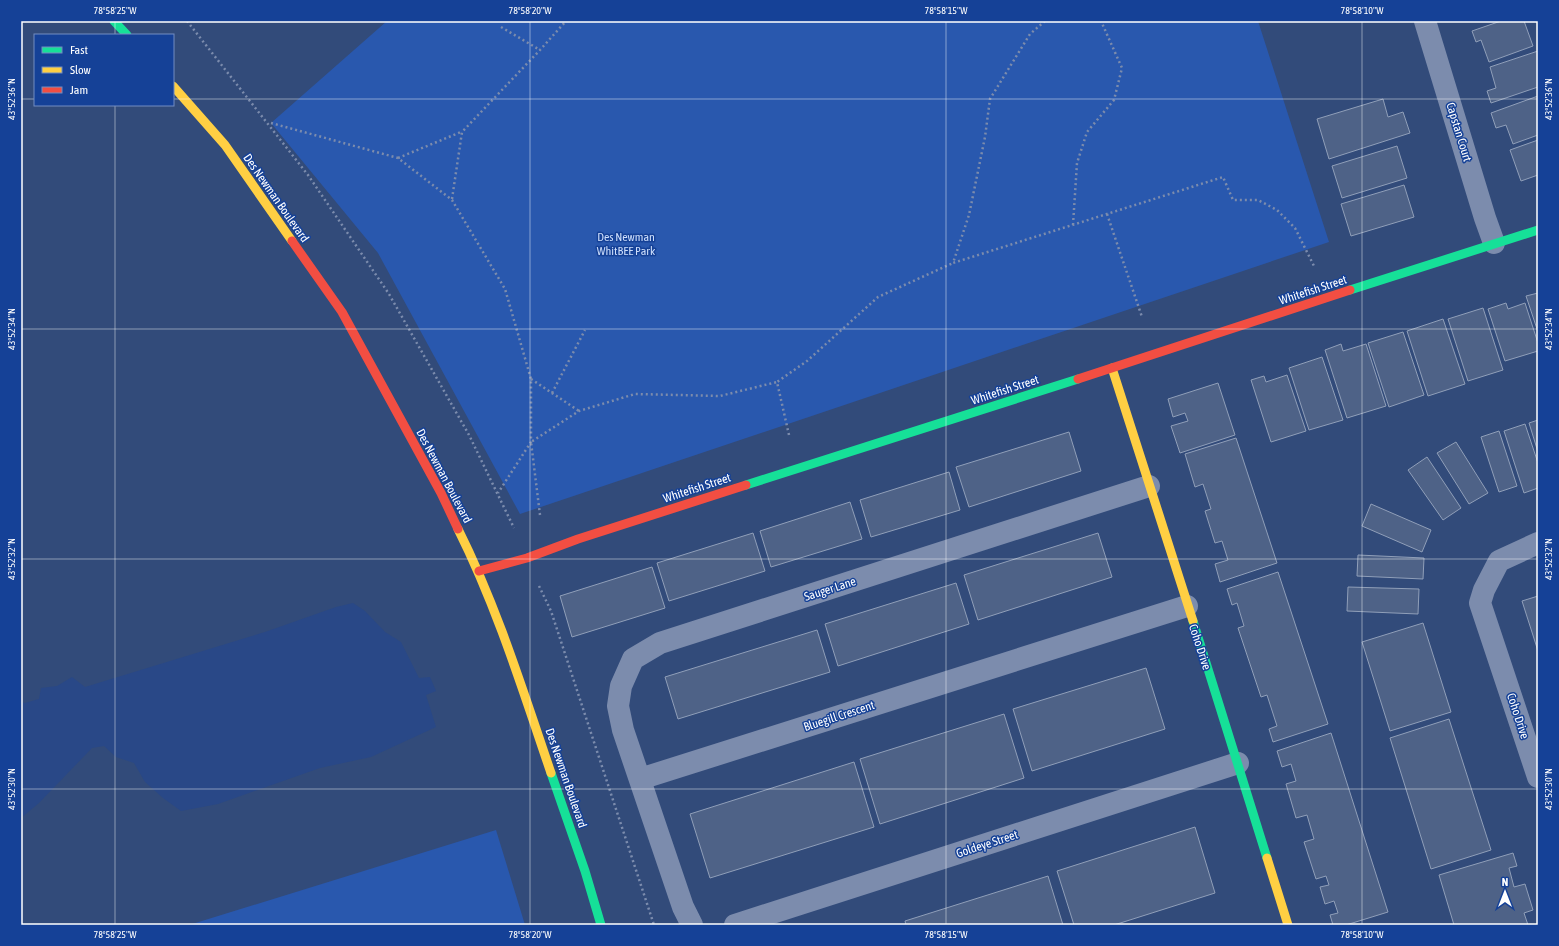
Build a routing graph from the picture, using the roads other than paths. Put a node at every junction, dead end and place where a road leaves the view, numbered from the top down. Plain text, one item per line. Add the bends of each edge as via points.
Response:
1 (114, 21) edge
2 (1425, 21) edge
3 (126, 34) edge
4 (174, 87) edge
5 (1538, 230) edge
6 (1494, 243) junction
7 (1112, 368) junction
8 (1149, 486) junction
9 (1538, 543) edge
10 (479, 571) junction
11 (1187, 606) junction
12 (1238, 763) junction
13 (1538, 777) edge
14 (640, 779) junction
15 (1286, 924) edge
16 (601, 925) edge
17 (692, 925) edge
18 (735, 925) edge

1 - 3 street
2 - 6 street, Capstan Court
4 - 10 street, Des Newman Boulevard via 224,145 342,312 441,493
5 - 6 street, Whitefish Street
6 - 7 street, Whitefish Street
7 - 8 street, Coho Drive
7 - 10 street, Whitefish Street via 578,539 527,558
8 - 11 street, Coho Drive
8 - 14 street, Sauger Lane via 660,643 633,659 621,686 618,706 623,730
9 - 13 street, Coho Drive via 1498,561 1480,603
10 - 16 street, Des Newman Boulevard via 522,685
11 - 12 street, Coho Drive
11 - 14 street, Bluegill Crescent
12 - 15 street, Coho Drive
12 - 18 street, Goldeye Street
14 - 17 street via 683,907

